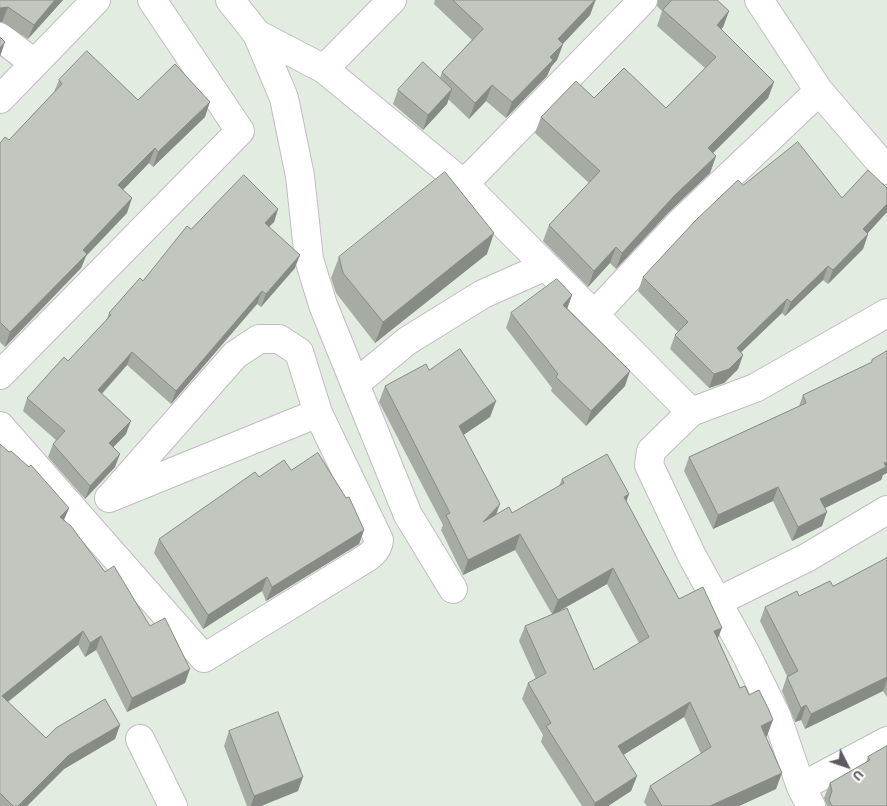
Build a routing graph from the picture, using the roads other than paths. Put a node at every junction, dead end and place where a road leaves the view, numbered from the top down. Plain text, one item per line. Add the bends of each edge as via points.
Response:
1 (96, 0) edge
2 (152, 0) edge
3 (230, 0) edge
4 (392, 0) edge
5 (643, 0) edge
6 (759, 0) edge
7 (257, 34) junction
8 (0, 37) edge
9 (34, 63) junction
10 (324, 69) junction
11 (819, 91) junction
12 (0, 99) edge
13 (887, 170) edge
14 (464, 184) junction
15 (546, 266) junction
16 (887, 313) edge
17 (594, 315) junction
18 (0, 375) edge
19 (356, 384) junction
20 (691, 412) junction
21 (318, 413) junction
22 (0, 426) edge
23 (109, 498) junction
24 (887, 510) edge
25 (88, 524) junction
26 (453, 590) dead end
27 (717, 602) junction
28 (140, 739) dead end
29 (887, 741) edge
30 (806, 797) edge
31 (173, 806) edge

1 - 9 street
2 - 18 street via 240,131
3 - 7 street
4 - 10 street
5 - 14 street
6 - 11 street
7 - 10 street
7 - 19 street via 284,98 300,176 309,260 323,305
8 - 9 street
9 - 12 street
10 - 14 street
11 - 13 street
11 - 17 street via 680,223
14 - 15 street
15 - 17 street
15 - 19 street via 483,294 408,341
16 - 20 street via 755,388
17 - 20 street
19 - 26 street via 408,515
20 - 27 street via 651,451 648,465
21 - 23 street
21 - 23 street via 299,352 280,339 259,339 235,355
21 - 25 street via 379,540 378,546 355,565 204,658
22 - 25 street
23 - 25 street
24 - 27 street via 808,557
27 - 30 street via 776,717
28 - 31 street
29 - 30 street

